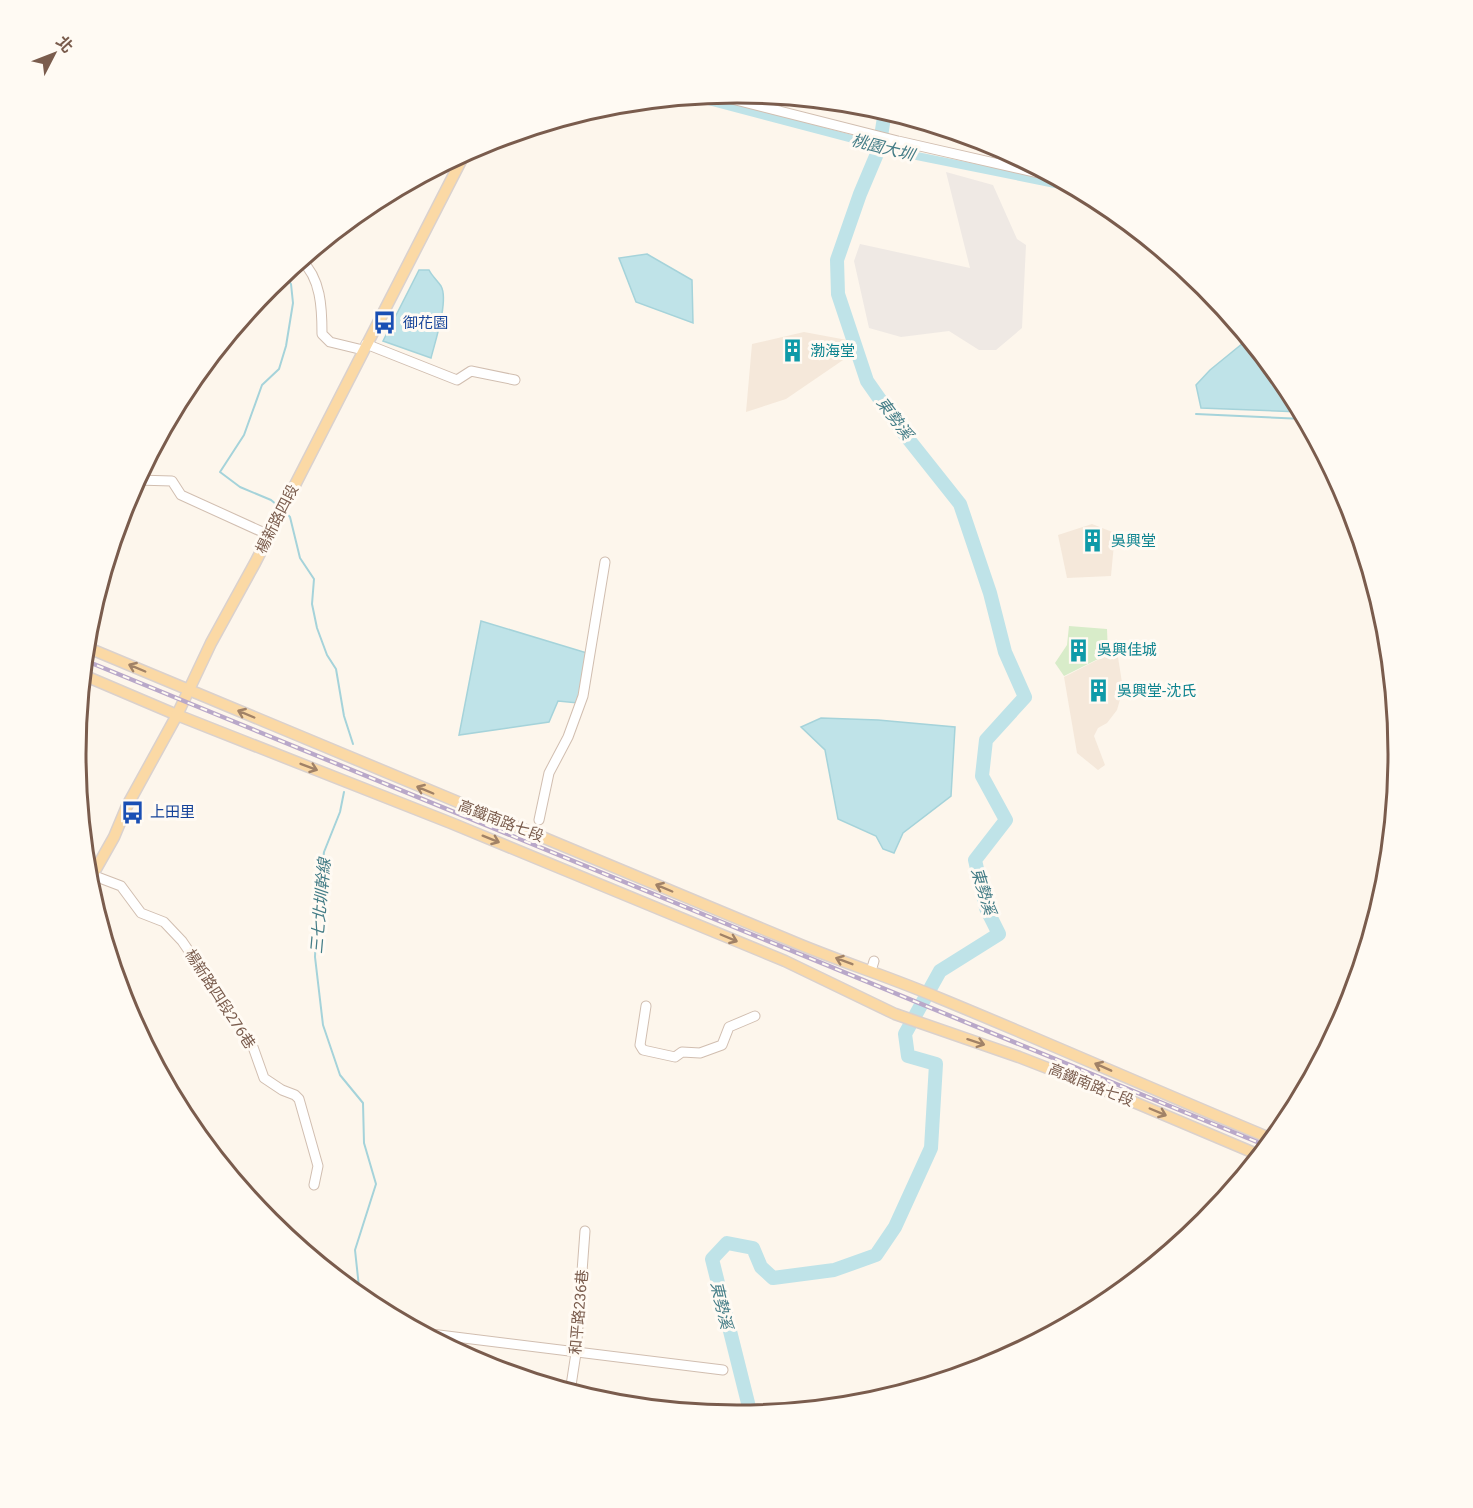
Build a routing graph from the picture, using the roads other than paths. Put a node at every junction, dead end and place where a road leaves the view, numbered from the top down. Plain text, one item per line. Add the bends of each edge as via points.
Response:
1 (753, 103) edge
2 (458, 166) edge
3 (1022, 169) edge
4 (307, 265) edge
5 (365, 347) junction
6 (515, 380) dead end
7 (146, 480) edge
8 (269, 535) junction
9 (605, 562) dead end
10 (94, 650) edge
11 (90, 678) edge
12 (189, 690) junction
13 (177, 715) junction
14 (539, 820) dead end
15 (96, 869) edge
16 (98, 881) edge
17 (646, 1006) dead end
18 (755, 1016) dead end
19 (1264, 1135) edge
20 (1252, 1152) edge
21 (314, 1185) dead end
22 (585, 1231) dead end
23 (445, 1336) edge
24 (576, 1353) junction
25 (723, 1370) dead end
26 (571, 1384) edge

1 - 3 street
2 - 5 main road, 楊新路四段
4 - 5 street via 322,308 322,334 330,342
5 - 6 street via 457,380 471,371
5 - 8 main road, 楊新路四段
7 - 8 street via 172,481 182,495
8 - 12 main road, 楊新路四段
9 - 14 street via 583,696 549,773
12 -> 10 main road, 高鐵南路七段
11 - 13 main road, 高鐵南路七段
12 - 13 main road, 楊新路四段
19 -> 12 main road, 高鐵南路七段 via 873,966 793,942
13 - 15 main road, 楊新路四段
13 -> 20 main road, 高鐵南路七段 via 451,823 920,1024 1019,1057
16 - 21 street, 楊新路四段276巷 via 121,886 141,913 164,922 182,941 253,1047 264,1078 299,1099 318,1166
17 - 18 street via 640,1045 643,1050 675,1057 722,1044 729,1028
22 - 24 street, 和平路236巷
23 - 24 street
24 - 25 street
24 - 26 street, 和平路236巷

